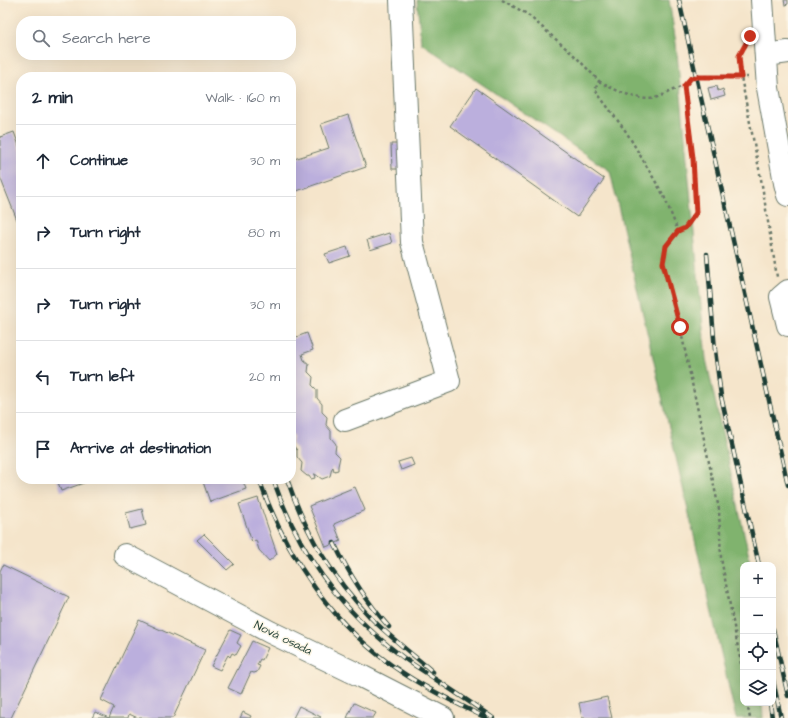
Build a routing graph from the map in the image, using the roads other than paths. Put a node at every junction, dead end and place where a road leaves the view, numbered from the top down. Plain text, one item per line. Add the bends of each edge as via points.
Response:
1 (401, 0) edge
2 (762, 0) edge
3 (788, 52) edge
4 (766, 55) junction
5 (788, 195) edge
6 (784, 294) edge
7 (788, 325) edge
8 (345, 420) dead end
9 (125, 555) dead end
10 (443, 718) edge

1 - 8 street via 412,242 449,381
2 - 4 street
3 - 4 street
4 - 5 street via 770,102
6 - 7 street
9 - 10 street, Nová osada via 270,632

